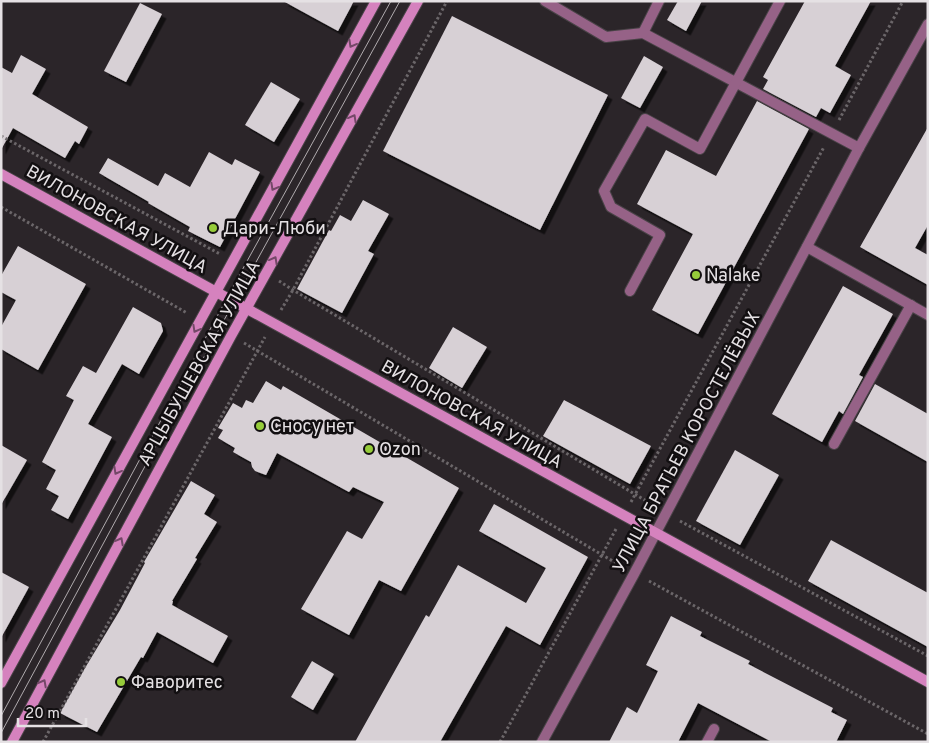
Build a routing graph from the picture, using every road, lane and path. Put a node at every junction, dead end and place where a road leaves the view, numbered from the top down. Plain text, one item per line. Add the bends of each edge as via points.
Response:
1 (376, 1) edge
2 (418, 1) edge
3 (447, 1) edge
4 (545, 1) edge
5 (659, 1) edge
6 (780, 1) edge
7 (903, 1) edge
8 (928, 24) edge
9 (643, 32) junction
10 (737, 82) junction
11 (831, 133) junction
12 (1, 136) edge
13 (859, 148) junction
14 (1, 174) edge
15 (1, 207) edge
16 (807, 247) junction
17 (237, 256) junction
18 (267, 272) junction
19 (293, 290) junction
20 (630, 291) dead end
21 (216, 292) junction
22 (911, 305) junction
23 (247, 309) junction
24 (928, 315) edge
25 (201, 320) junction
26 (273, 323) junction
27 (231, 336) junction
28 (258, 350) junction
29 (834, 444) dead end
30 (635, 494) junction
31 (667, 513) junction
32 (624, 515) junction
33 (656, 533) junction
34 (602, 555) junction
35 (634, 574) junction
36 (928, 656) edge
37 (928, 682) edge
38 (1, 683) edge
39 (714, 729) dead end
40 (928, 734) edge
41 (12, 742) edge
42 (44, 742) edge
43 (500, 742) edge
44 (542, 742) edge
45 (707, 742) edge

1 -> 17 main road, АРЦЫБУШЕВСКАЯ УЛИЦА
18 -> 2 main road, АРЦЫБУШЕВСКАЯ УЛИЦА
3 - 19 path
4 - 9 street via 606,37
5 - 9 street
6 - 10 street
7 - 11 path
8 - 13 street, УЛИЦА БРАТЬЕВ КОРОСТЕЛЁВЫХ
9 - 10 street
10 - 11 street
10 - 20 street via 700,149 645,119 604,191 611,207 660,235
11 - 13 street
11 - 30 path
12 - 17 path via 220,254
13 - 16 street, УЛИЦА БРАТЬЕВ КОРОСТЕЛЁВЫХ
14 - 21 main road, ВИЛОНОВСКАЯ УЛИЦА
15 - 25 path
16 - 22 street
16 - 31 street, УЛИЦА БРАТЬЕВ КОРОСТЕЛЁВЫХ
17 - 21 main road, АРЦЫБУШЕВСКАЯ УЛИЦА
18 - 19 path
18 - 23 main road, АРЦЫБУШЕВСКАЯ УЛИЦА
19 - 26 path
19 - 30 path
21 - 23 main road, ВИЛОНОВСКАЯ УЛИЦА
21 - 25 main road, АРЦЫБУШЕВСКАЯ УЛИЦА
22 - 24 street
22 - 29 street
23 - 26 main road, ВИЛОНОВСКАЯ УЛИЦА
23 - 27 main road, АРЦЫБУШЕВСКАЯ УЛИЦА
25 -> 38 main road, АРЦЫБУШЕВСКАЯ УЛИЦА
26 - 28 path
26 - 32 main road, ВИЛОНОВСКАЯ УЛИЦА
27 - 28 path
41 -> 27 main road, АРЦЫБУШЕВСКАЯ УЛИЦА
28 - 34 path
28 - 42 path
30 - 31 path
30 - 32 path
31 - 33 street, УЛИЦА БРАТЬЕВ КОРОСТЕЛЁВЫХ
31 - 36 path
32 - 33 main road, ВИЛОНОВСКАЯ УЛИЦА
32 - 34 path
33 - 35 street, УЛИЦА БРАТЬЕВ КОРОСТЕЛЁВЫХ
33 - 37 main road, ВИЛОНОВСКАЯ УЛИЦА
34 - 35 path
34 - 43 path
35 - 40 path
35 - 44 street, УЛИЦА БРАТЬЕВ КОРОСТЕЛЁВЫХ
39 - 45 street

